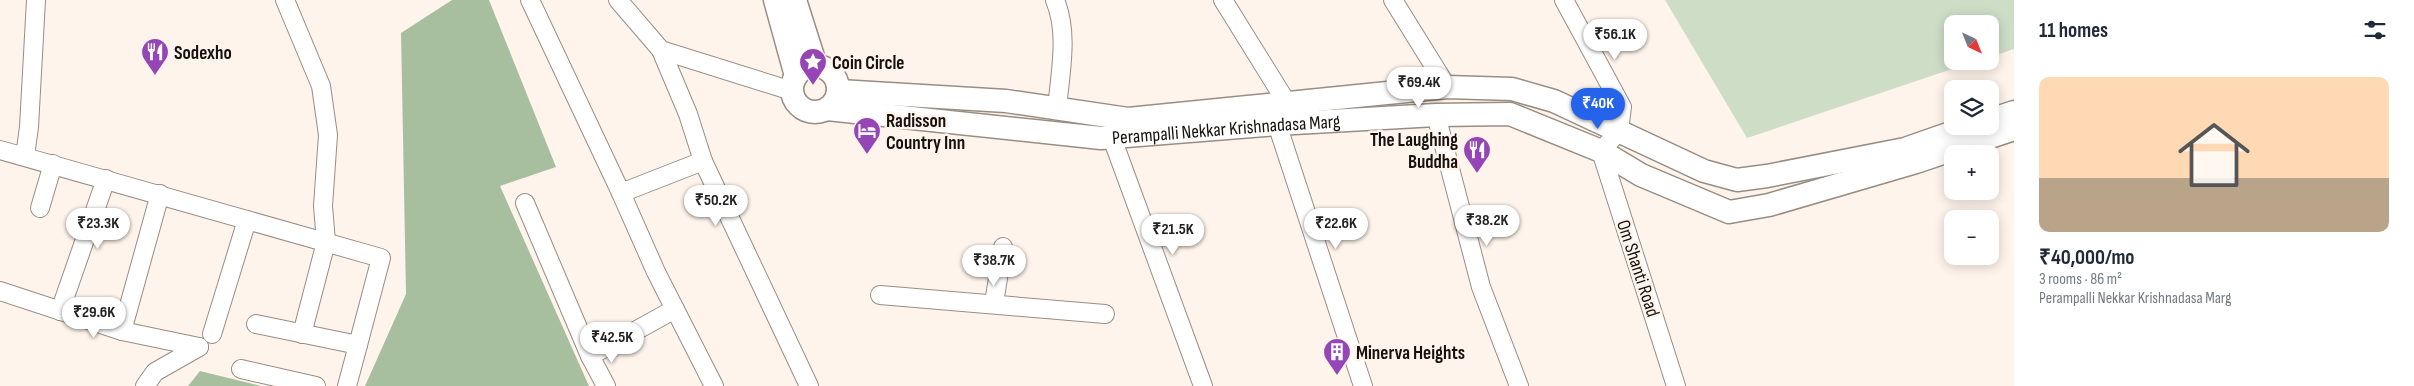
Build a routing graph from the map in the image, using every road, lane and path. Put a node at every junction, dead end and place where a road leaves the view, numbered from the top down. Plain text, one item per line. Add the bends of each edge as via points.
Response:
1 (36, 0) edge
2 (285, 0) edge
3 (530, 0) edge
4 (618, 0) edge
5 (775, 0) edge
6 (795, 0) edge
7 (1055, 0) edge
8 (1223, 0) edge
9 (1392, 0) edge
10 (1564, 0) edge
11 (661, 50) junction
12 (816, 66) junction
13 (738, 74) dead end
14 (794, 83) junction
15 (1447, 87) junction
16 (833, 100) junction
17 (1287, 103) junction
18 (1057, 109) junction
19 (2014, 112) edge
20 (1436, 115) junction
21 (1999, 117) edge
22 (1277, 124) junction
23 (2014, 129) edge
24 (1619, 131) junction
25 (1945, 135) edge
26 (1112, 138) junction
27 (0, 150) edge
28 (1601, 151) junction
29 (24, 156) junction
30 (703, 161) junction
31 (53, 164) junction
32 (106, 179) junction
33 (621, 193) junction
34 (160, 194) junction
35 (526, 203) dead end
36 (40, 208) dead end
37 (248, 220) junction
38 (326, 242) junction
39 (1003, 247) dead end
40 (0, 291) edge
41 (880, 295) dead end
42 (994, 304) junction
43 (675, 309) junction
44 (60, 311) junction
45 (1105, 314) dead end
46 (256, 324) dead end
47 (122, 331) junction
48 (212, 334) dead end
49 (302, 334) junction
50 (358, 344) junction
51 (590, 356) junction
52 (241, 369) dead end
53 (146, 386) edge
54 (316, 386) edge
55 (347, 386) edge
56 (606, 386) edge
57 (714, 386) edge
58 (809, 386) edge
59 (1203, 386) edge
60 (1363, 386) edge
61 (1519, 386) edge
62 (1676, 386) edge

1 - 29 street via 29,127
2 - 38 street via 321,86 328,135 323,206
3 - 33 street
4 - 11 street
5 - 14 main road
6 - 12 main road
7 - 18 street via 1062,22 1063,42
8 - 17 street
9 - 15 street
10 - 24 street via 1622,107
11 - 14 street
11 - 30 street via 688,114
12 - 14 main road via 808,66
12 - 16 main road via 836,76
13 - 14 street
14 - 16 main road via 798,105 804,110 811,112
15 - 17 main road, Perampalli Nekkar Krishnadasa Marg
15 - 24 main road, Perampalli Nekkar Krishnadasa Marg via 1512,89 1554,101
16 - 18 main road, Perampalli Nekkar Krishnadasa Marg via 1006,101
16 - 26 main road, Perampalli Nekkar Krishnadasa Marg
17 - 18 main road, Perampalli Nekkar Krishnadasa Marg via 1128,119
19 - 21 main road
20 - 22 main road, Perampalli Nekkar Krishnadasa Marg
20 - 28 main road, Perampalli Nekkar Krishnadasa Marg via 1510,114
20 - 61 street via 1481,287
22 - 26 main road, Perampalli Nekkar Krishnadasa Marg
22 - 60 street
23 - 28 main road, Perampalli Nekkar Krishnadasa Marg via 1769,205 1729,212 1641,176
24 - 25 main road, Perampalli Nekkar Krishnadasa Marg via 1704,171 1737,180 1904,149
24 - 28 street
26 - 59 street
27 - 29 street
28 - 62 street, Om Shanti Road
29 - 31 street
30 - 33 street
30 - 58 street
31 - 32 street
31 - 36 street
32 - 34 street
32 - 44 street
33 - 43 street
34 - 37 street
34 - 47 street
35 - 51 street
37 - 38 street
37 - 48 street
38 - 49 street
38 - 50 street via 381,258
39 - 42 street
40 - 44 street
41 - 42 street
42 - 45 street
43 - 51 street
43 - 57 street
44 - 47 street
46 - 49 street
47 - 53 street via 199,347 155,372
49 - 50 street
50 - 55 street
51 - 56 street
52 - 54 street

